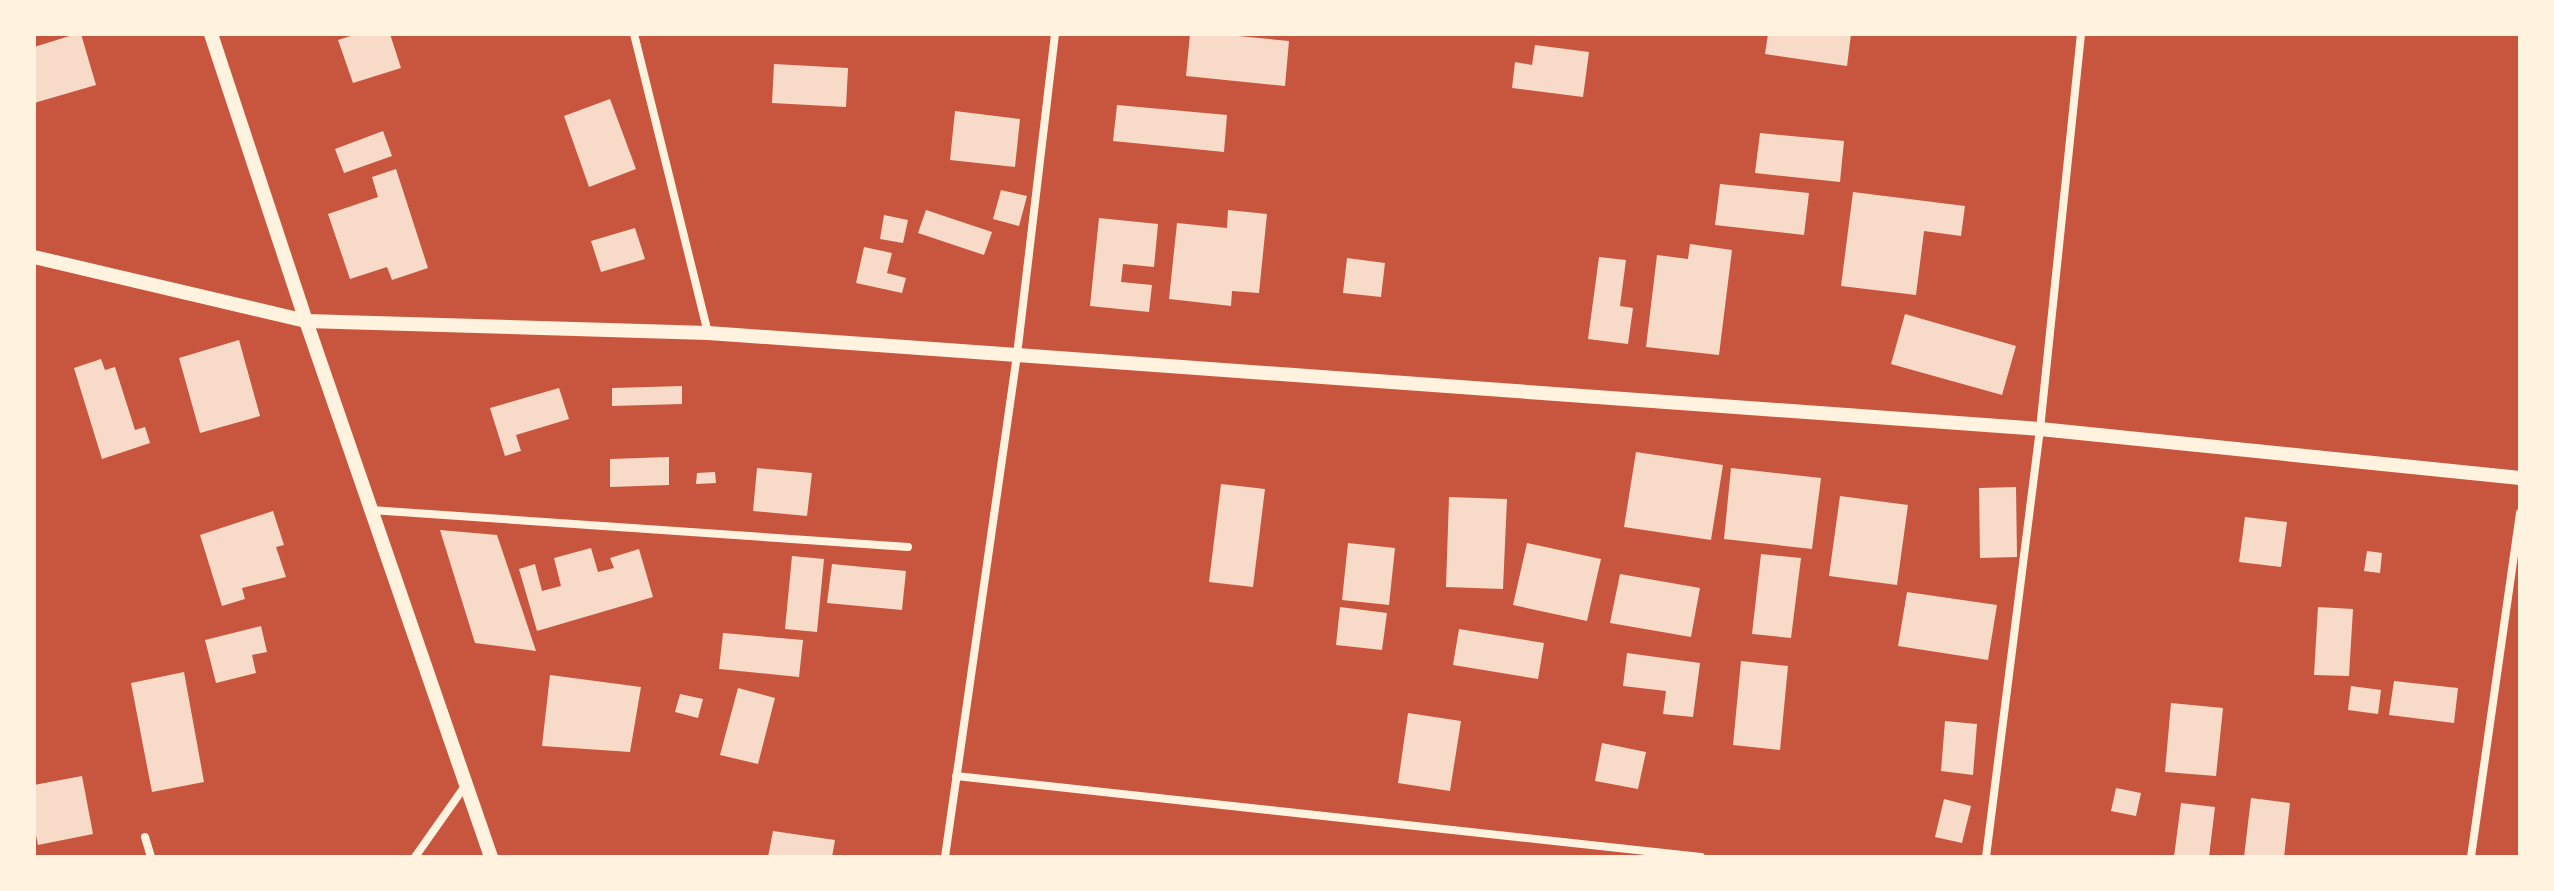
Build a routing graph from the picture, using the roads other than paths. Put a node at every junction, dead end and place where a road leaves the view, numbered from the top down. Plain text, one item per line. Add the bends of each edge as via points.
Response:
1 (211, 34) edge
2 (634, 34) edge
3 (1055, 34) edge
4 (2081, 34) edge
5 (34, 257) edge
6 (306, 321) junction
7 (708, 333) junction
8 (1017, 355) junction
9 (2040, 429) junction
10 (2520, 478) edge
11 (370, 510) junction
12 (2520, 513) edge
13 (908, 547) dead end
14 (956, 776) junction
15 (465, 786) junction
16 (145, 837) dead end
17 (151, 857) edge
18 (415, 857) edge
19 (491, 857) edge
20 (945, 857) edge
21 (1701, 857) edge
22 (1986, 857) edge
23 (2471, 857) edge

1 - 6 street
2 - 7 street
3 - 8 street
4 - 9 street
5 - 6 street
6 - 7 street
6 - 11 street
7 - 8 street
8 - 9 street
8 - 14 street
9 - 10 street
9 - 22 street
11 - 13 street
11 - 15 street
12 - 23 street
14 - 20 street
14 - 21 street
15 - 18 street
15 - 19 street
16 - 17 street

